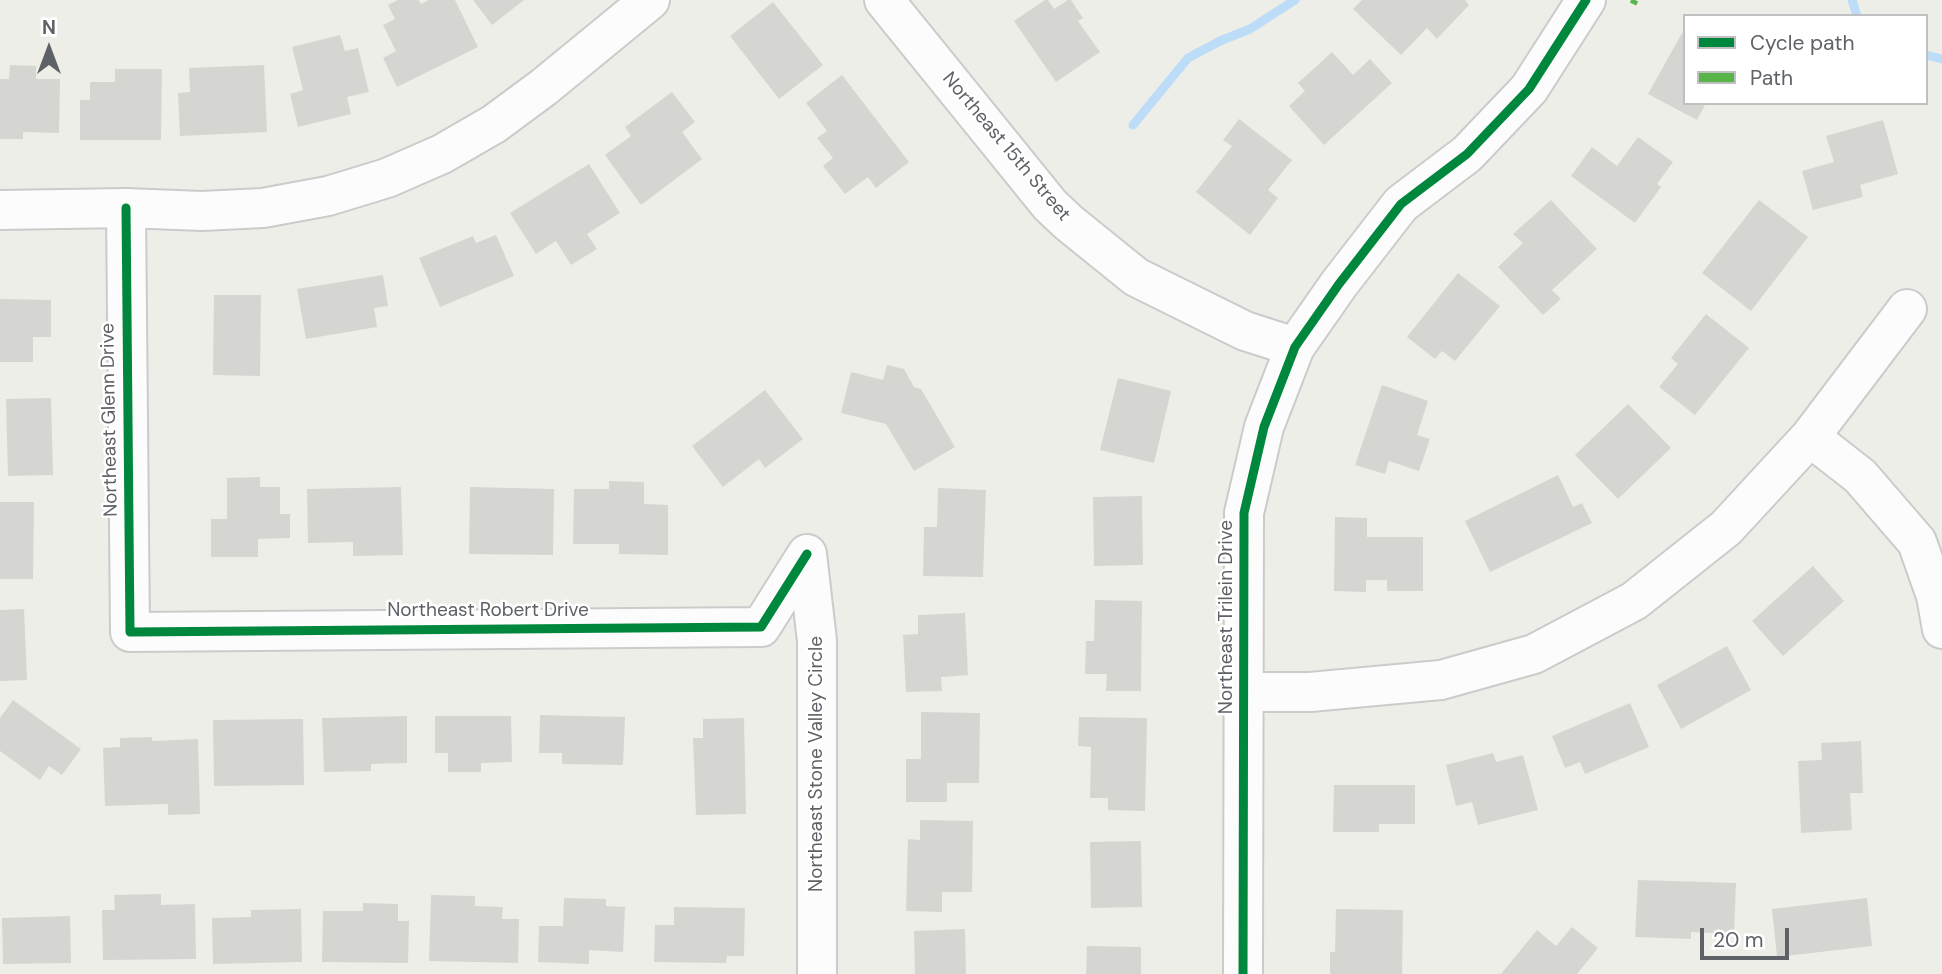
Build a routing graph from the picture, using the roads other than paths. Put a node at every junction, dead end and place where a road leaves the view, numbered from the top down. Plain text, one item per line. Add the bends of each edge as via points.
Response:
1 (650, 0) edge
2 (1586, 0) edge
3 (900, 6) edge
4 (125, 208) junction
5 (0, 209) edge
6 (1907, 309) dead end
7 (1295, 347) junction
8 (1810, 436) junction
9 (761, 627) junction
10 (1942, 629) edge
11 (130, 632) joint
12 (817, 641) junction
13 (1244, 692) junction
14 (817, 974) edge
15 (1243, 974) edge

1 - 4 street via 494,124 387,178 328,196 263,208
2 - 7 street, Northeast Trilein Drive via 1529,89 1467,154 1401,204
3 - 7 street, Northeast 15th Street via 1050,205 1068,222 1136,277 1245,331
4 - 5 street
4 - 11 street, Northeast Glenn Drive
6 - 8 street
7 - 13 street, Northeast Trilein Drive via 1264,427 1244,513
8 - 10 street via 1860,476 1916,542 1936,596
8 - 13 street via 1726,528 1634,601 1534,654 1441,680 1310,692
9 - 11 street, Northeast Robert Drive
9 - 12 street, Northeast Robert Drive
9 - 12 street, Northeast Stone Valley Circle via 807,554
12 - 14 street, Northeast Stone Valley Circle
13 - 15 street, Northeast Trilein Drive

